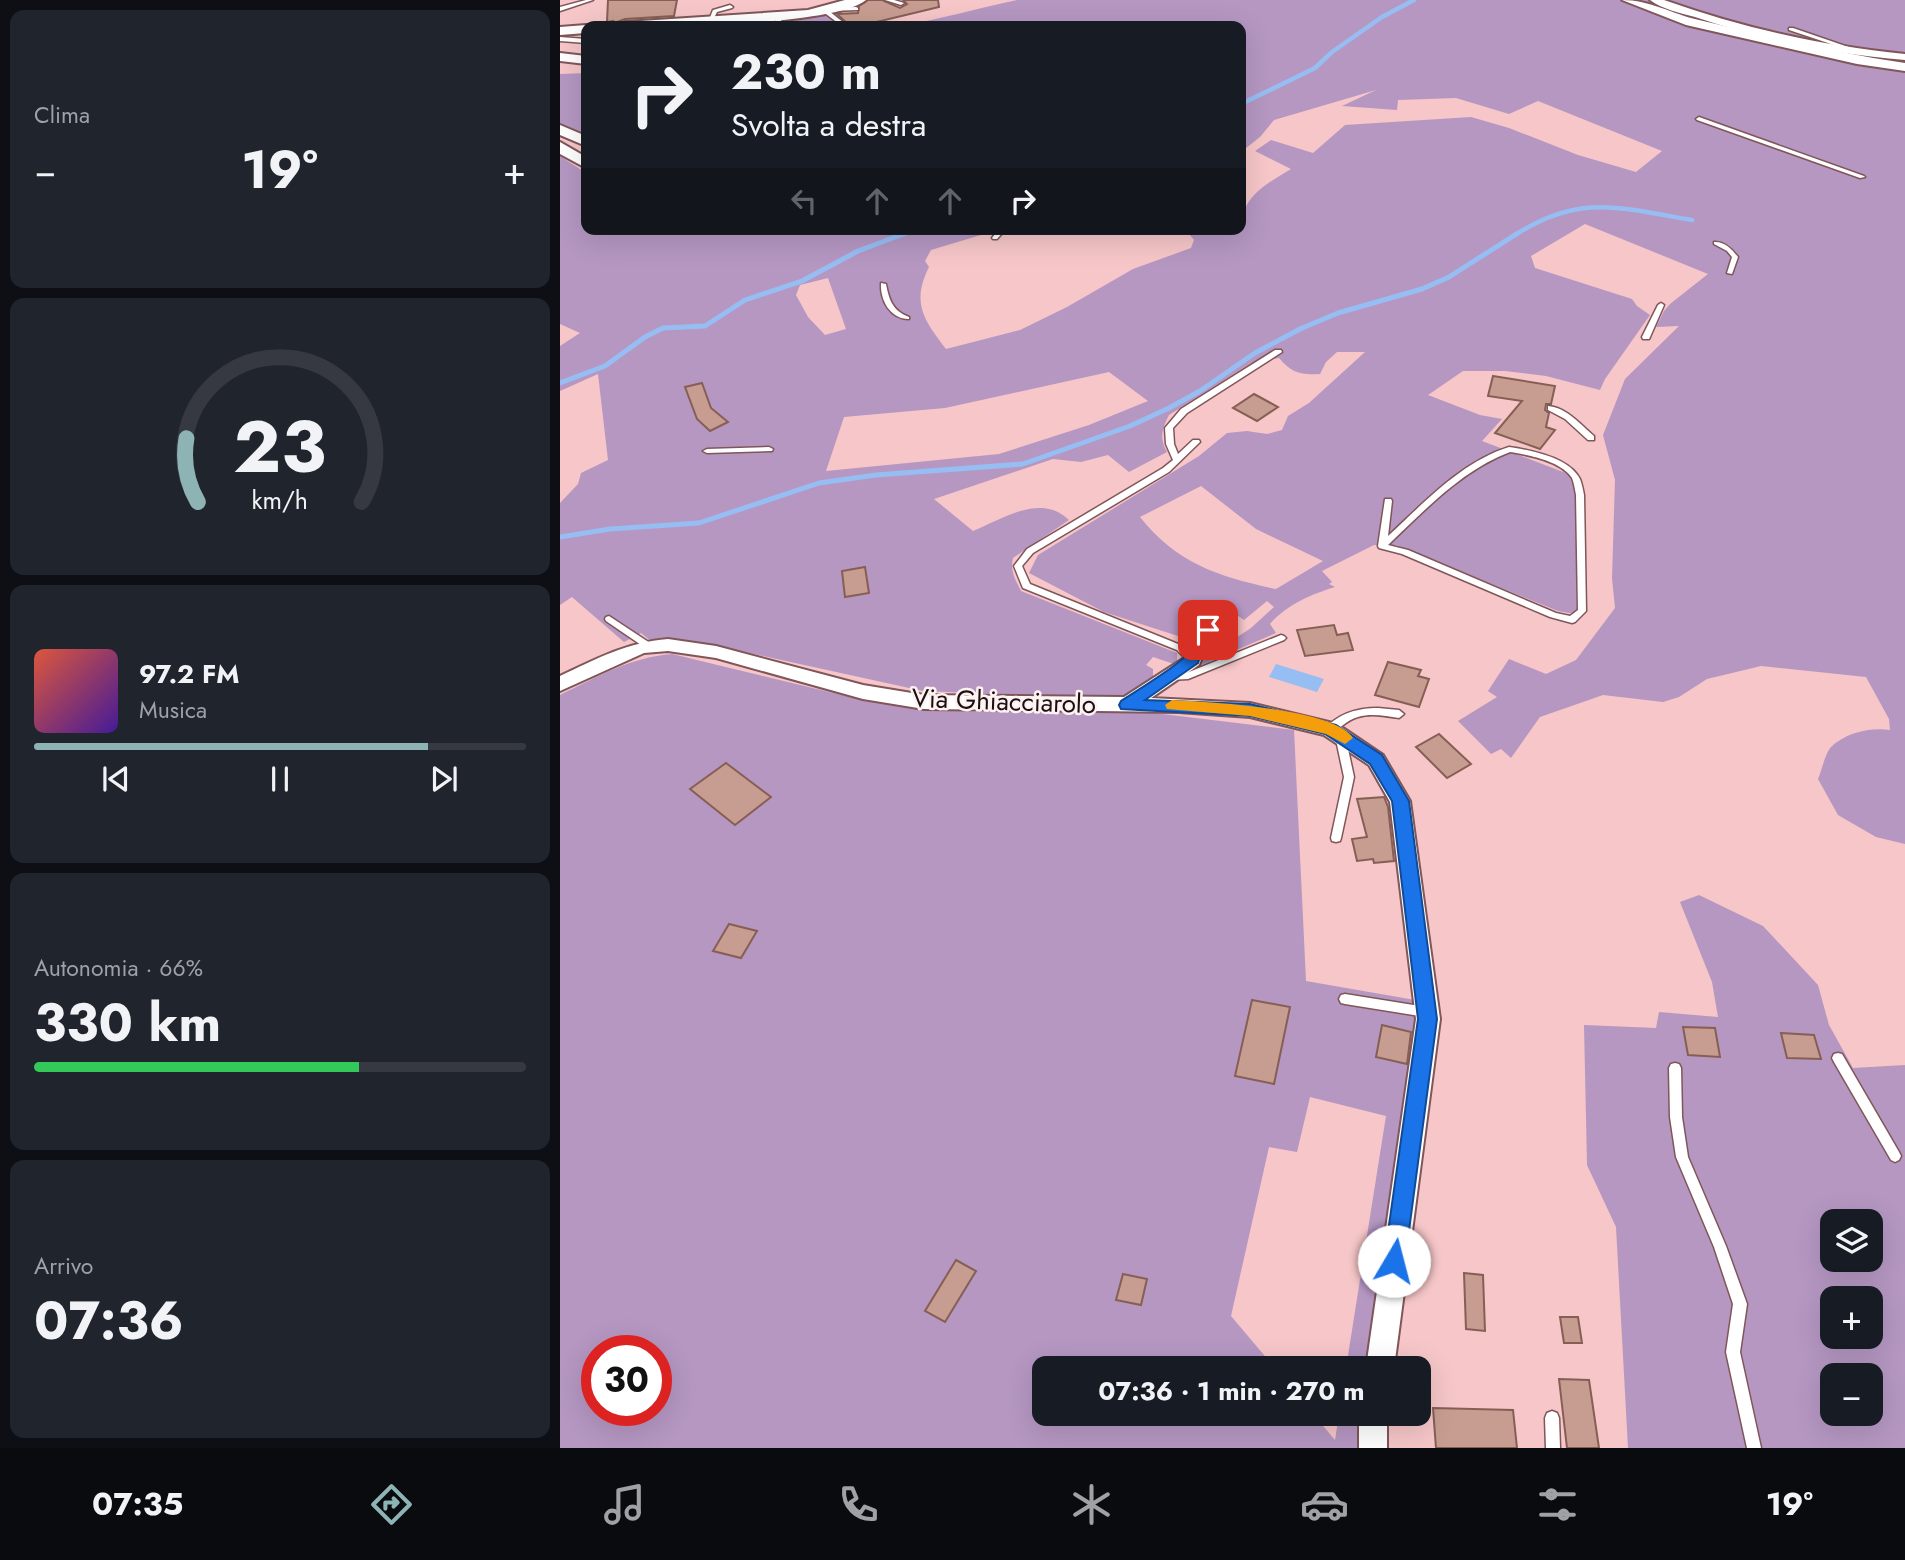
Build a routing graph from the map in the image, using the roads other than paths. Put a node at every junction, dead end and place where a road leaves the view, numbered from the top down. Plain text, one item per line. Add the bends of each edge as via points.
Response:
1 (591, 0) edge
2 (887, 0) edge
3 (1628, 0) edge
4 (1655, 0) edge
5 (901, 3) dead end
6 (858, 5) edge
7 (730, 7) dead end
8 (560, 9) edge
9 (825, 10) junction
10 (779, 16) junction
11 (710, 21) joint
12 (778, 21) edge
13 (838, 21) edge
14 (581, 29) edge
15 (1791, 29) dead end
16 (560, 31) edge
17 (560, 39) edge
18 (581, 41) edge
19 (1854, 50) junction
20 (560, 57) edge
21 (1905, 57) edge
22 (581, 59) edge
23 (1905, 67) edge
24 (581, 70) edge
25 (560, 72) edge
26 (1699, 119) dead end
27 (560, 129) edge
28 (581, 140) edge
29 (560, 147) edge
30 (581, 160) edge
31 (1862, 177) dead end
32 (998, 235) edge
33 (995, 238) dead end
34 (1716, 243) dead end
35 (1730, 273) dead end
36 (883, 284) dead end
37 (1661, 305) dead end
38 (907, 318) dead end
39 (1646, 337) dead end
40 (1278, 352) dead end
41 (1551, 408) dead end
42 (1591, 438) dead end
43 (1196, 442) dead end
44 (769, 449) dead end
45 (707, 451) dead end
46 (1177, 460) junction
47 (1388, 501) dead end
48 (1382, 546) junction
49 (609, 619) dead end
50 (1208, 630) dead end
51 (1281, 638) dead end
52 (650, 647) junction
53 (1192, 660) junction
54 (1168, 677) junction
55 (560, 684) edge
56 (1127, 705) junction
57 (1399, 714) dead end
58 (1335, 732) junction
59 (1336, 838) dead end
60 (1345, 999) dead end
61 (1427, 1012) junction
62 (1838, 1058) dead end
63 (1675, 1068) dead end
64 (1895, 1156) dead end
65 (1382, 1356) edge
66 (1552, 1418) dead end
67 (1373, 1426) edge
68 (1373, 1448) edge
69 (1553, 1448) edge
70 (1754, 1448) edge

1 - 8 lane
2 - 5 lane
3 - 23 street via 1690,22
4 - 19 street via 1723,24
6 - 9 street
7 - 11 lane via 715,11
9 - 10 street
9 - 13 lane
10 - 11 street
10 - 12 lane
14 - 16 street
15 - 19 lane
17 - 18 lane
19 - 21 street
20 - 22 street
24 - 25 street
26 - 31 lane
27 - 28 street
29 - 30 street
32 - 33 lane
34 - 35 lane via 1735,257
36 - 38 lane via 886,302 897,315
37 - 39 lane
40 - 46 lane via 1184,411 1170,428
41 - 42 lane
43 - 46 lane
44 - 45 lane
46 - 53 lane via 1030,551 1018,566 1026,586 1180,648
47 - 48 lane
48 - 48 lane via 1553,615 1573,620 1582,611 1576,479 1571,471 1531,452 1509,449 1492,453
49 - 52 lane
50 - 53 lane
51 - 54 lane via 1185,677
52 - 55 street, Via Ghiacciarolo via 615,657
52 - 56 street, Via Ghiacciarolo via 716,652 863,692 924,702
53 - 54 street
54 - 56 street
56 - 58 street, Via Ghiacciarolo via 1250,710
57 - 58 lane via 1361,710 1346,715
58 - 59 lane via 1349,777
58 - 61 street, Via Ghiacciarolo via 1376,760 1400,801
60 - 61 lane
61 - 65 street, Via Ghiacciarolo
62 - 64 lane
63 - 70 lane via 1682,1157 1740,1304 1733,1352
66 - 69 lane
67 - 68 street

